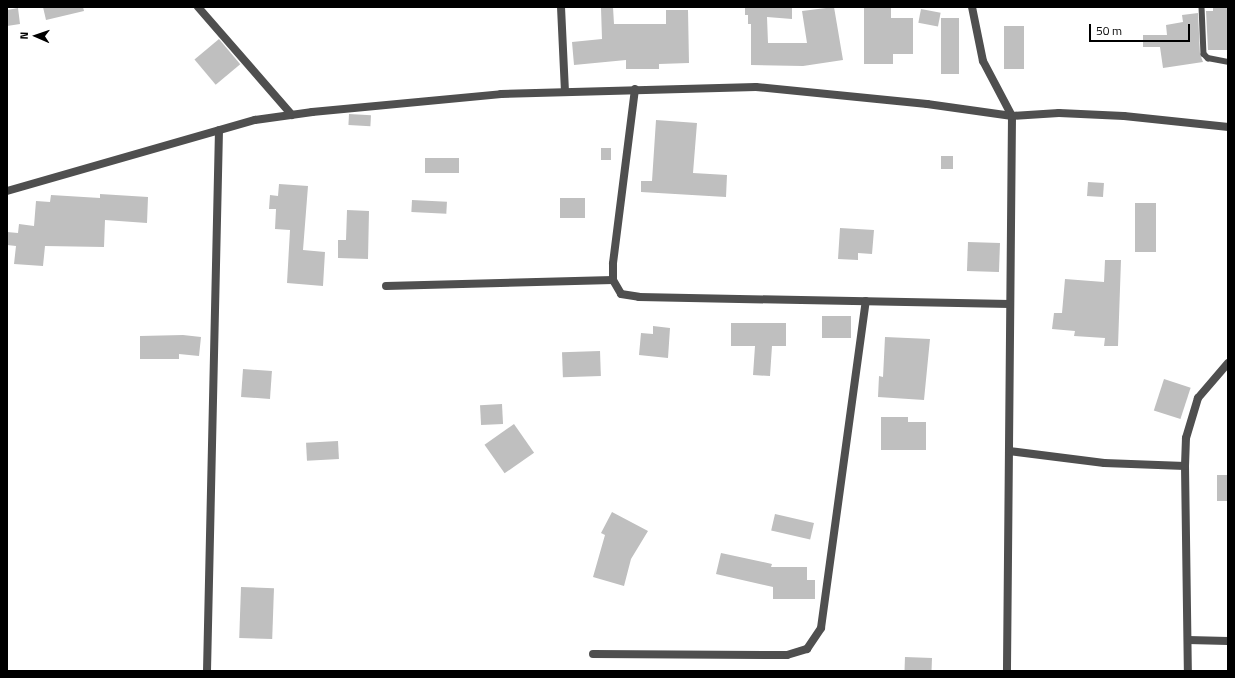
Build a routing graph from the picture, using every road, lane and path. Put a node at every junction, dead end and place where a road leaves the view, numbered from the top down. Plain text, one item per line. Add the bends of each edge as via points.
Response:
1 (198, 7) edge
2 (561, 7) edge
3 (972, 7) edge
4 (1202, 7) edge
5 (1228, 62) edge
6 (636, 89) junction
7 (565, 91) junction
8 (292, 115) junction
9 (1012, 116) junction
10 (1228, 127) edge
11 (219, 130) junction
12 (7, 191) edge
13 (613, 280) junction
14 (386, 286) dead end
15 (866, 301) junction
16 (1010, 304) junction
17 (1228, 363) edge
18 (1009, 451) junction
19 (1185, 466) junction
20 (1188, 640) junction
21 (1228, 641) edge
22 (593, 654) dead end
23 (207, 671) edge
24 (1007, 671) edge
25 (1188, 671) edge

1 - 8 street
2 - 7 street
3 - 9 street via 983,60
4 - 5 lane via 1204,54 1208,58
6 - 7 street
6 - 9 street via 756,87 927,104
6 - 13 street
7 - 8 street via 501,94
8 - 11 street via 255,120
9 - 10 street via 1059,113 1124,116
9 - 16 street
11 - 12 street
11 - 23 street
13 - 14 street
13 - 15 street via 620,294 639,297
15 - 16 street
15 - 22 street via 821,628 807,649 787,655
16 - 18 street
17 - 19 street via 1198,398 1186,438
18 - 19 street via 1104,463
18 - 24 street
19 - 20 street
20 - 21 street
20 - 25 street

